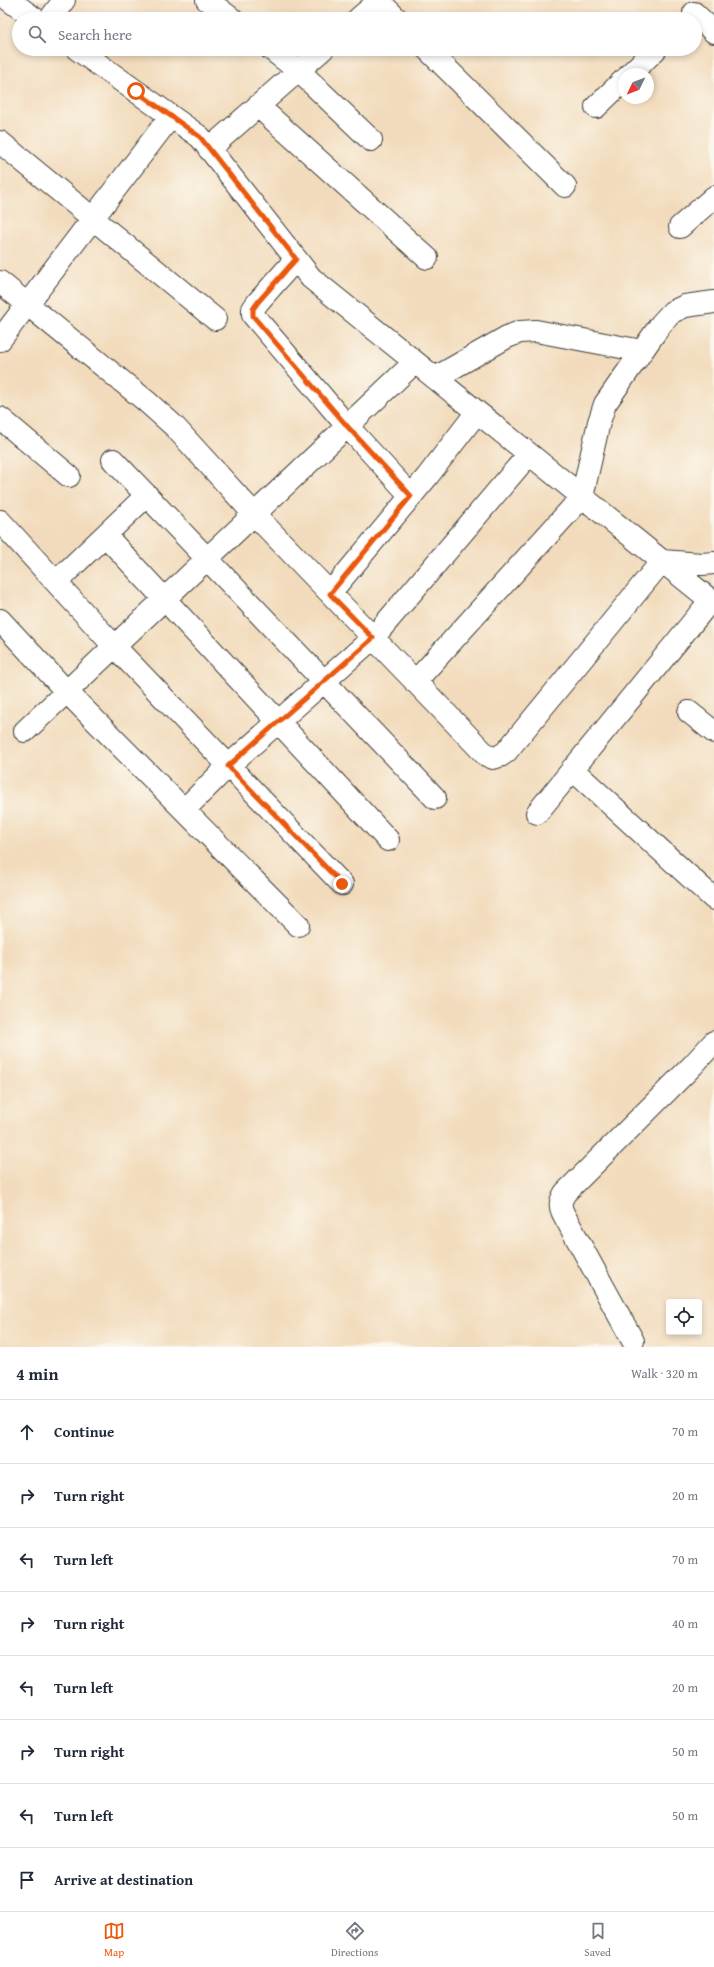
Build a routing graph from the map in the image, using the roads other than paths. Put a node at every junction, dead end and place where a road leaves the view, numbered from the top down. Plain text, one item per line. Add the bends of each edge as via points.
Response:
1 (9, 0) edge
2 (64, 0) edge
3 (207, 0) edge
4 (379, 0) edge
5 (25, 12) edge
6 (55, 12) edge
7 (223, 12) edge
8 (366, 12) edge
9 (390, 12) edge
10 (702, 18) edge
11 (714, 32) edge
12 (87, 56) edge
13 (280, 56) edge
14 (315, 56) edge
15 (434, 56) edge
16 (649, 56) edge
17 (636, 68) edge
18 (299, 70) junction
19 (618, 86) edge
20 (258, 106) junction
21 (596, 107) dead end
22 (171, 116) junction
23 (371, 140) dead end
24 (0, 142) edge
25 (209, 149) junction
26 (564, 186) dead end
27 (714, 197) edge
28 (93, 218) junction
29 (680, 227) dead end
30 (427, 258) dead end
31 (296, 259) junction
32 (0, 282) edge
33 (714, 302) edge
34 (28, 304) junction
35 (215, 319) dead end
36 (0, 340) edge
37 (642, 351) junction
38 (415, 362) junction
39 (435, 378) junction
40 (477, 412) junction
41 (0, 418) edge
42 (347, 426) junction
43 (529, 454) junction
44 (113, 460) dead end
45 (69, 476) dead end
46 (147, 495) junction
47 (411, 496) junction
48 (582, 496) junction
49 (254, 514) junction
50 (0, 521) edge
51 (105, 535) junction
52 (208, 558) junction
53 (662, 561) junction
54 (714, 562) edge
55 (56, 582) junction
56 (330, 594) junction
57 (163, 600) junction
58 (712, 602) edge
59 (0, 620) edge
60 (373, 638) junction
61 (114, 646) junction
62 (324, 682) junction
63 (415, 682) junction
64 (66, 691) junction
65 (689, 712) dead end
66 (278, 722) junction
67 (25, 731) dead end
68 (714, 732) edge
69 (228, 766) junction
70 (572, 770) junction
71 (435, 798) dead end
72 (184, 810) junction
73 (537, 813) dead end
74 (388, 840) dead end
75 (342, 884) dead end
76 (711, 890) edge
77 (298, 925) dead end
78 (714, 1042) edge
79 (633, 1341) dead end

1 - 5 street
2 - 6 street
3 - 7 street
4 - 8 street
4 - 9 street
10 - 11 street
12 - 22 street
13 - 18 street
14 - 18 street
15 - 26 street
16 - 17 street
18 - 20 street
18 - 23 street
19 - 21 street
20 - 25 street
20 - 30 street
22 - 25 street via 200,137
22 - 28 street
24 - 28 street
25 - 31 street
27 - 29 street
28 - 34 street
28 - 35 street
31 - 38 street via 311,278
31 - 42 street via 258,302 253,309 253,316
32 - 34 street
33 - 37 street via 685,306 672,312
34 - 36 street
34 - 49 street via 163,416
37 - 39 street via 536,331 520,332 507,336
37 - 48 street via 605,404
38 - 39 street
38 - 42 street
39 - 40 street
40 - 43 street
40 - 47 street
41 - 45 street
42 - 47 street
42 - 49 street
43 - 48 street
43 - 60 street
44 - 46 street
46 - 51 street
46 - 52 street
47 - 56 street
48 - 53 street
48 - 63 street
49 - 52 street
49 - 56 street
50 - 55 street
51 - 55 street
51 - 57 street
52 - 57 street
52 - 62 street
53 - 54 street via 702,564
53 - 58 street
53 - 63 street via 506,752 500,756 493,758 486,755
55 - 61 street
56 - 60 street
57 - 61 street
57 - 66 street
58 - 70 street
59 - 64 street
60 - 62 street
60 - 63 street
61 - 64 street
61 - 69 street
62 - 66 street
62 - 71 street
64 - 67 street
64 - 72 street
65 - 68 street
66 - 69 street
66 - 74 street
69 - 72 street
69 - 75 street
70 - 73 street
70 - 76 street
72 - 77 street
78 - 79 street via 560,1201 560,1208

